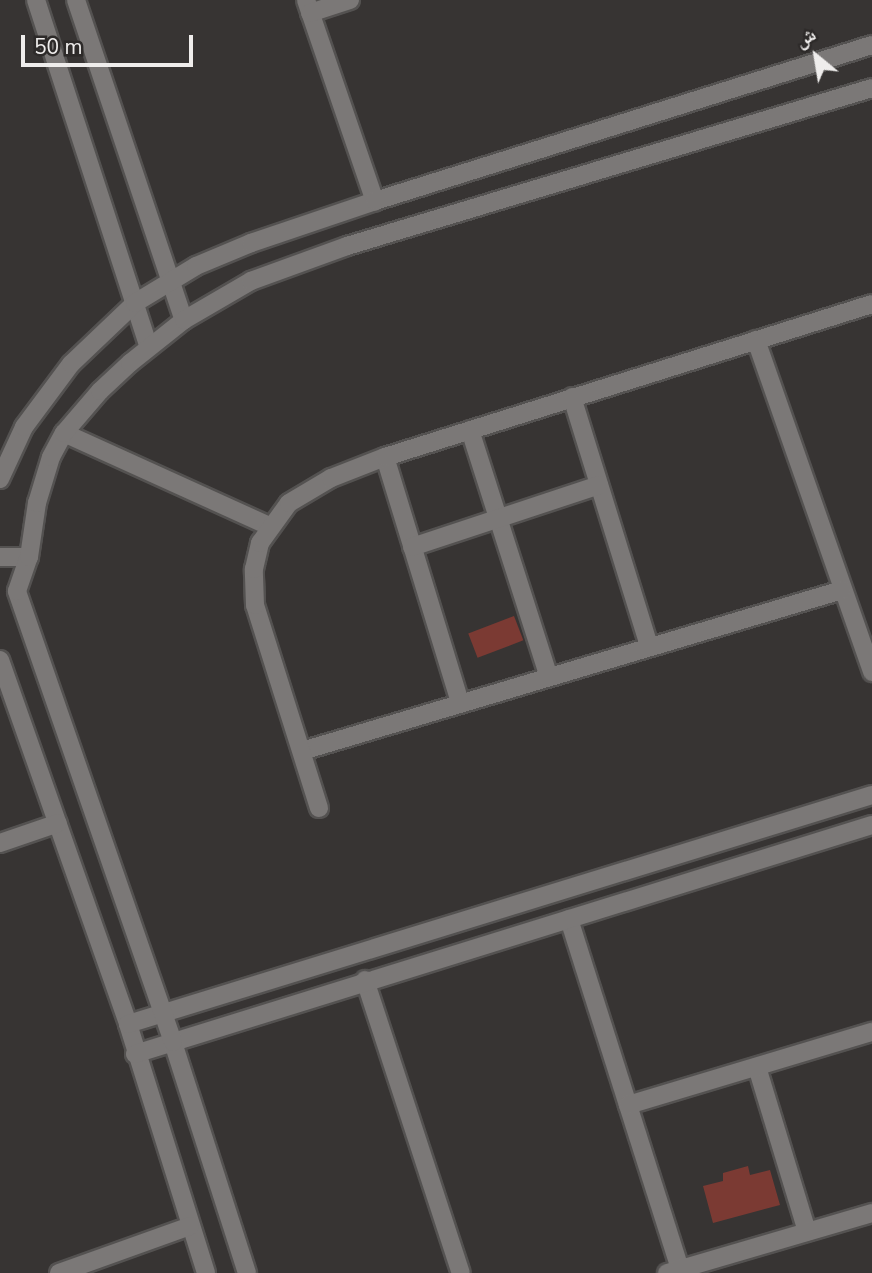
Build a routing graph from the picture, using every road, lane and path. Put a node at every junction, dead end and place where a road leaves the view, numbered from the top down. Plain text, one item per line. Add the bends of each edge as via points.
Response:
1 (36, 0) edge
2 (76, 0) edge
3 (350, 0) edge
4 (308, 6) edge
5 (872, 45) edge
6 (872, 88) edge
7 (375, 201) junction
8 (170, 279) junction
9 (135, 303) junction
10 (872, 304) edge
11 (184, 320) junction
12 (756, 340) junction
13 (149, 347) junction
14 (572, 397) junction
15 (470, 430) junction
16 (64, 433) junction
17 (385, 457) junction
18 (0, 479) edge
19 (599, 485) junction
20 (497, 519) junction
21 (271, 527) junction
22 (412, 547) junction
23 (0, 557) edge
24 (29, 557) junction
25 (842, 590) junction
26 (9, 593) edge
27 (649, 646) junction
28 (0, 660) edge
29 (872, 672) edge
30 (549, 677) junction
31 (460, 703) junction
32 (302, 751) junction
33 (872, 795) edge
34 (319, 808) dead end
35 (58, 823) junction
36 (872, 825) edge
37 (0, 843) edge
38 (569, 919) junction
39 (365, 980) junction
40 (163, 1012) junction
41 (128, 1024) junction
42 (872, 1032) edge
43 (173, 1042) junction
44 (135, 1054) junction
45 (757, 1067) junction
46 (628, 1105) junction
47 (872, 1213) edge
48 (190, 1226) junction
49 (807, 1232) junction
50 (673, 1271) edge
51 (59, 1273) edge
52 (206, 1273) edge
53 (247, 1273) edge
54 (461, 1273) edge

1 - 9 street
2 - 8 street
3 - 4 street
4 - 7 street
5 - 7 street
6 - 11 street via 347,246 251,281
7 - 8 street via 251,243
8 - 9 street
8 - 11 street
9 - 13 street
9 - 18 street via 100,333 49,391 24,427
10 - 12 street
11 - 13 street
12 - 14 street
12 - 25 street
13 - 16 street via 100,391
14 - 15 street
14 - 19 street
15 - 17 street
15 - 20 street
16 - 21 street
16 - 24 street via 37,503
17 - 21 street via 331,478 289,503
17 - 22 street
19 - 20 street
19 - 27 street
20 - 22 street
20 - 30 street
21 - 32 street via 260,542 254,569 256,605
22 - 31 street
23 - 24 street
24 - 26 street
25 - 27 street
25 - 29 street
26 - 40 street
27 - 30 street
28 - 35 street
30 - 31 street
31 - 32 street
32 - 34 street
33 - 40 street
35 - 37 street
35 - 41 street
36 - 38 street
38 - 39 street
38 - 46 street
39 - 43 street
39 - 54 street
40 - 41 street
40 - 43 street
41 - 44 street
42 - 45 street
43 - 44 street
43 - 53 street
44 - 48 street
45 - 46 street
45 - 49 street
46 - 50 street
47 - 49 street
48 - 51 street
48 - 52 street
49 - 50 street

